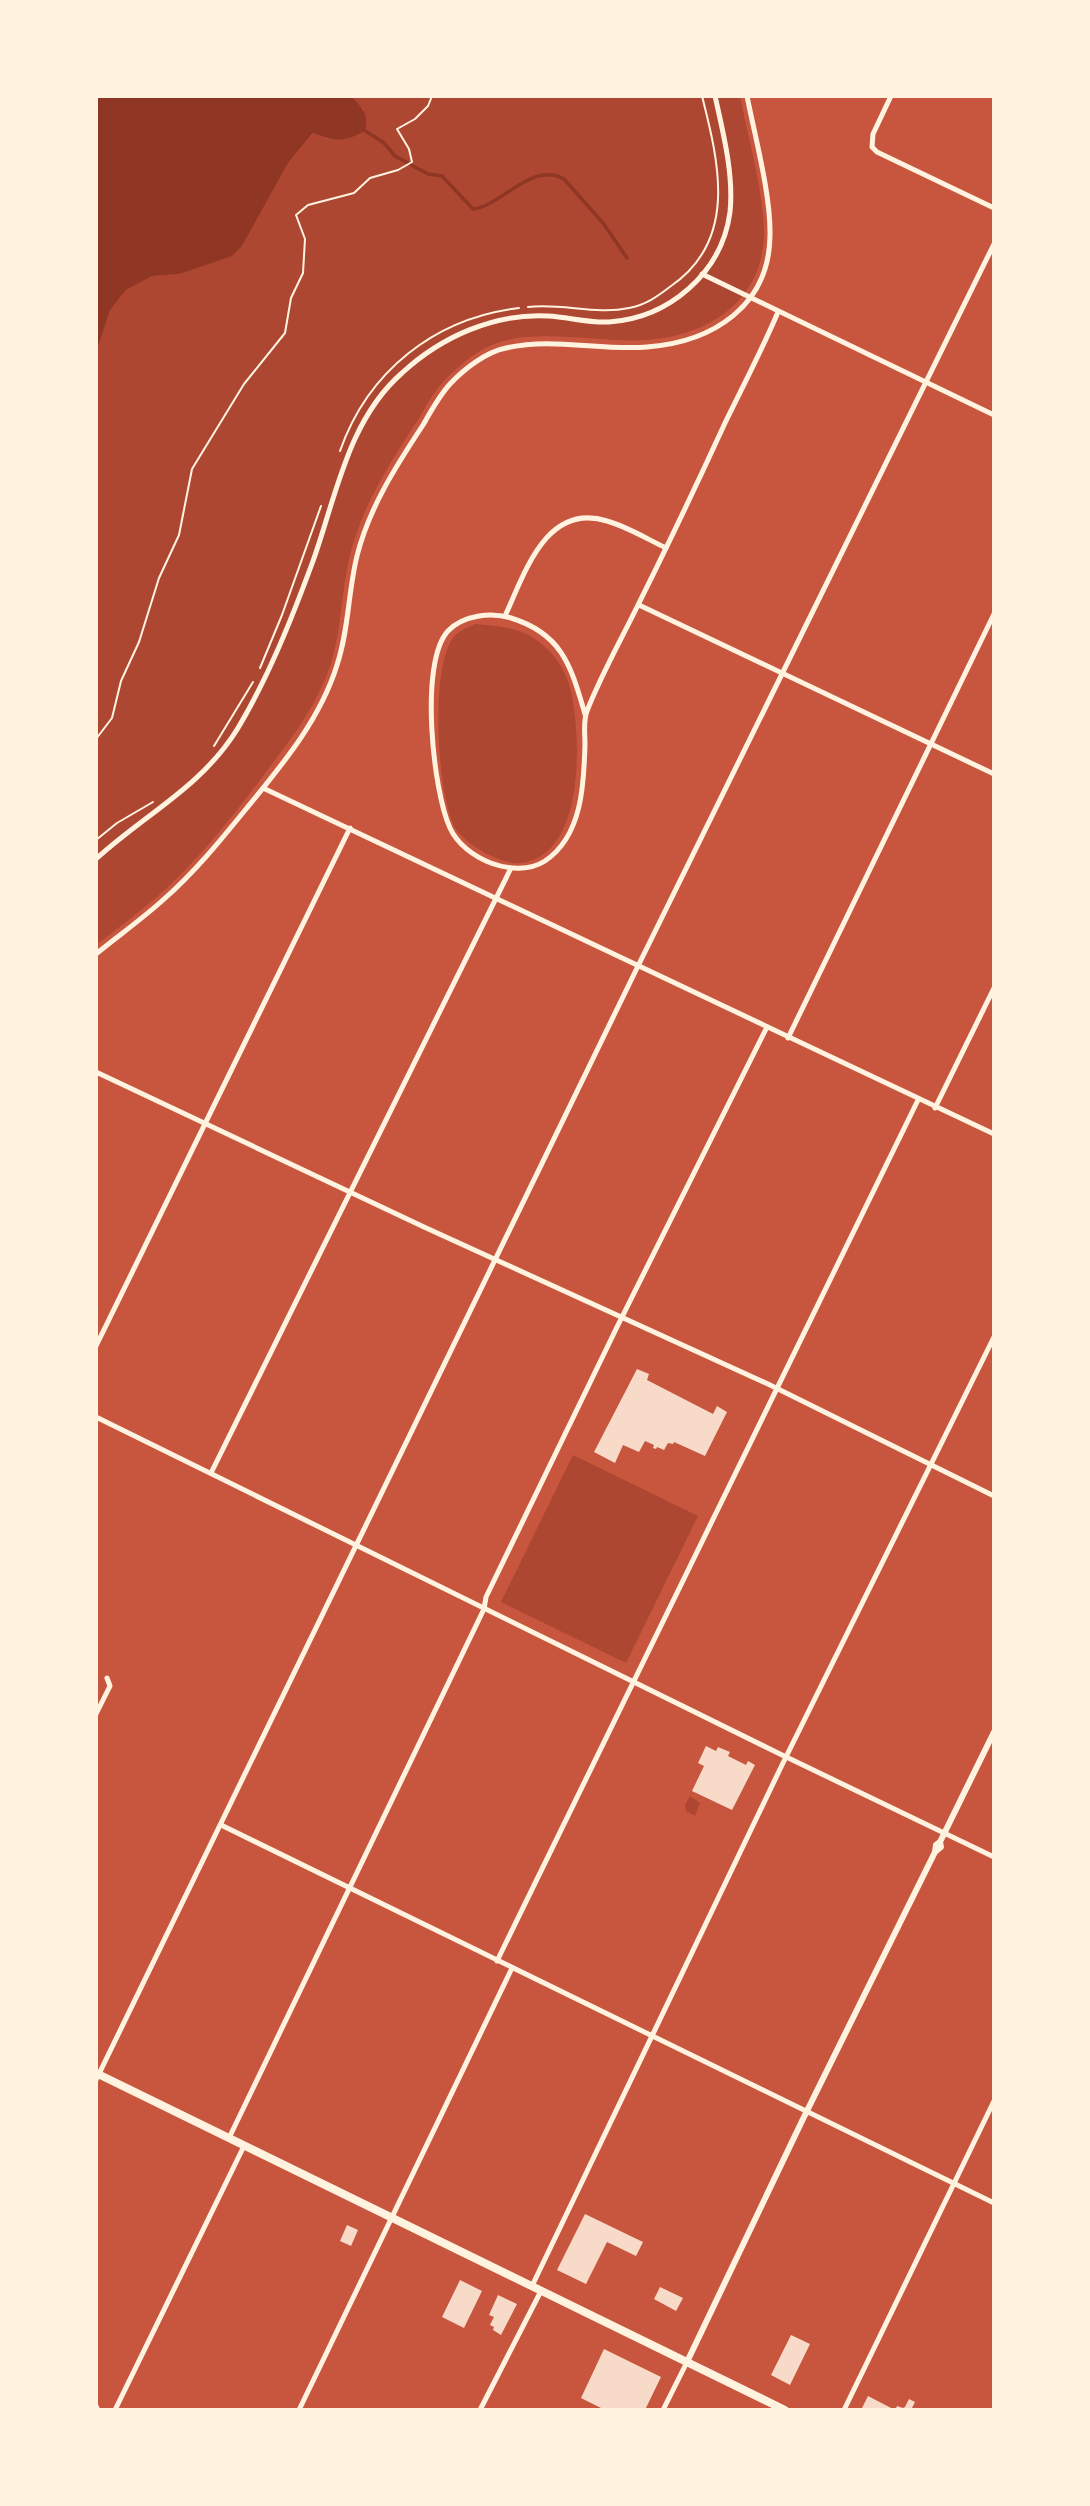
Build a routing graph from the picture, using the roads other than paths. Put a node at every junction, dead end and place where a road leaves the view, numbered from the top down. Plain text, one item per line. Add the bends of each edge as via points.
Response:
1 (715, 96) edge
2 (747, 96) edge
3 (891, 96) edge
4 (994, 208) edge
5 (994, 244) edge
6 (702, 274) junction
7 (751, 299) junction
8 (778, 312) junction
9 (927, 384) junction
10 (994, 415) edge
11 (666, 548) junction
12 (639, 605) junction
13 (994, 614) edge
14 (505, 616) junction
15 (783, 675) junction
16 (585, 714) junction
17 (930, 743) junction
18 (994, 774) edge
19 (263, 788) junction
20 (350, 828) junction
21 (96, 859) edge
22 (510, 870) junction
23 (494, 898) junction
24 (96, 954) edge
25 (639, 966) junction
26 (994, 988) edge
27 (767, 1027) junction
28 (788, 1038) junction
29 (96, 1072) edge
30 (918, 1100) junction
31 (935, 1108) junction
32 (205, 1124) junction
33 (994, 1134) edge
34 (351, 1192) junction
35 (496, 1259) junction
36 (623, 1317) junction
37 (994, 1337) edge
38 (96, 1346) edge
39 (777, 1388) junction
40 (96, 1417) edge
41 (931, 1464) junction
42 (211, 1473) junction
43 (994, 1496) edge
44 (357, 1546) junction
45 (484, 1609) junction
46 (107, 1678) dead end
47 (633, 1682) junction
48 (96, 1714) edge
49 (994, 1732) edge
50 (786, 1757) junction
51 (221, 1825) junction
52 (945, 1833) junction
53 (994, 1857) edge
54 (348, 1888) junction
55 (497, 1961) junction
56 (512, 1968) junction
57 (652, 2036) junction
58 (97, 2076) edge
59 (994, 2101) edge
60 (807, 2111) junction
61 (229, 2138) junction
62 (244, 2145) junction
63 (954, 2183) junction
64 (994, 2203) edge
65 (392, 2218) junction
66 (531, 2287) junction
67 (541, 2291) junction
68 (687, 2362) junction
69 (115, 2410) edge
70 (299, 2410) edge
71 (480, 2410) edge
72 (663, 2410) edge
73 (785, 2410) edge
74 (844, 2410) edge

1 - 6 street via 730,212 718,249
2 - 7 street via 770,234 768,257
3 - 4 street via 873,134 872,147
5 - 9 street
6 - 7 street
6 - 21 street via 678,298 631,318 608,322 535,316 488,323 458,334 398,375 367,414 353,443 291,616 238,727 192,784
7 - 8 street
7 - 19 street via 705,333 675,342 646,347 523,344 502,348 482,358 449,386 384,487 370,520 357,556 346,631 324,699 306,732
8 - 9 street
8 - 11 street
9 - 10 street
9 - 15 street
11 - 12 street
11 - 14 street via 604,520 568,522 543,540
12 - 15 street
12 - 16 street
13 - 17 street
14 - 16 street via 535,627 562,650
14 - 22 street via 476,617 447,632 440,646 430,706 436,771 450,830 469,851
15 - 17 street
15 - 25 street
16 - 22 street via 578,813 561,848 542,863
17 - 18 street
17 - 28 street
19 - 20 street
19 - 24 street via 164,900
20 - 23 street
20 - 32 street
22 - 23 street
23 - 25 street
23 - 34 street
25 - 27 street
25 - 35 street
26 - 31 street
27 - 28 street
27 - 36 street
28 - 30 street
29 - 32 street
30 - 31 street
30 - 39 street
31 - 33 street
32 - 34 street
32 - 38 street
34 - 35 street
34 - 42 street
35 - 36 street
35 - 44 street
36 - 39 street
36 - 45 street
37 - 41 street
39 - 41 street
39 - 47 street
40 - 42 street
41 - 43 street
41 - 50 street
42 - 44 street
44 - 45 street
44 - 51 street
45 - 47 street
45 - 54 street
46 - 48 street via 110,1686
47 - 50 street
47 - 55 street
49 - 52 street
50 - 52 street
50 - 57 street
51 - 54 street
51 - 58 street
52 - 53 street
52 - 60 street
54 - 55 street
54 - 61 street
55 - 56 street
56 - 57 street
56 - 65 street
57 - 60 street
57 - 66 street
58 - 61 main road
59 - 63 street
60 - 63 street
60 - 68 street
61 - 62 main road
62 - 65 main road
62 - 69 street
63 - 64 street
63 - 74 street
65 - 66 main road
65 - 70 street
66 - 67 main road
67 - 68 main road
67 - 71 street
68 - 72 street
68 - 73 main road

